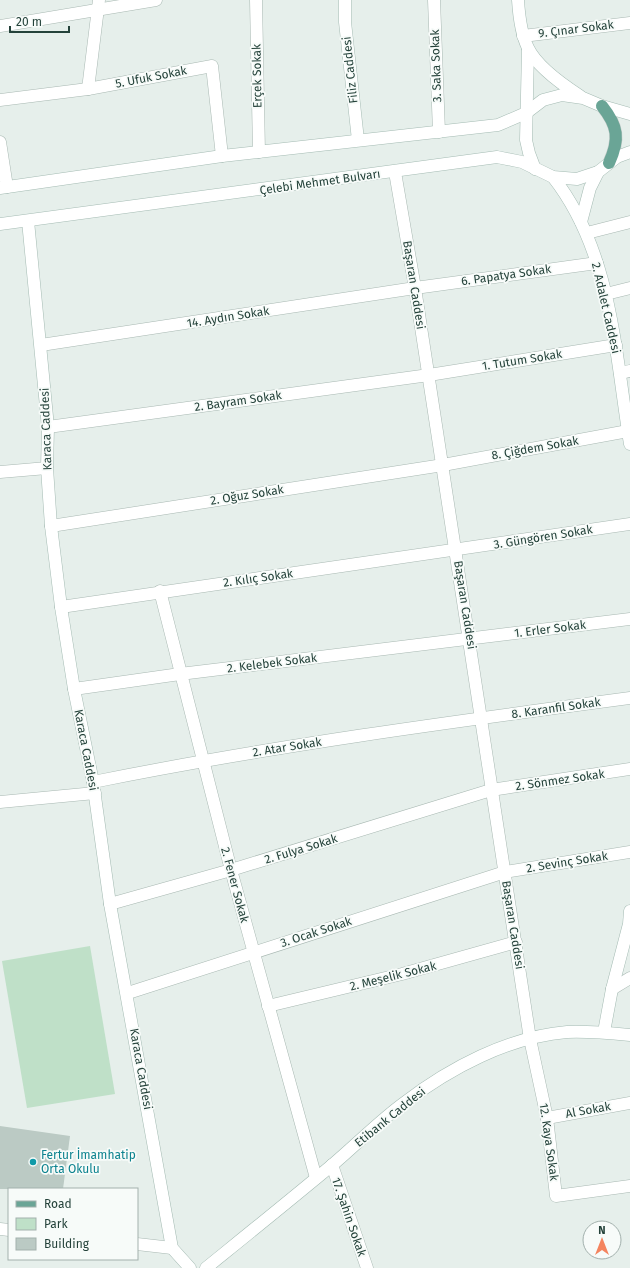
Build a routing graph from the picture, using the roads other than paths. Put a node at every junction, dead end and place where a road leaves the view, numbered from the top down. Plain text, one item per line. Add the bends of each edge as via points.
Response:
1 (156, 0) edge
2 (256, 0) edge
3 (345, 0) edge
4 (434, 0) edge
5 (518, 0) edge
6 (99, 5) edge
7 (630, 22) edge
8 (0, 26) edge
9 (523, 36) junction
10 (528, 50) junction
11 (88, 89) junction
12 (583, 98) junction
13 (0, 100) edge
14 (602, 106) junction
15 (526, 112) junction
16 (630, 114) edge
17 (439, 132) junction
18 (358, 140) junction
19 (0, 142) edge
20 (259, 152) junction
21 (630, 152) edge
22 (222, 156) junction
23 (609, 163) junction
24 (535, 169) junction
25 (395, 172) junction
26 (598, 172) junction
27 (553, 177) junction
28 (4, 187) edge
29 (28, 221) junction
30 (581, 222) junction
31 (630, 222) edge
32 (0, 224) edge
33 (587, 234) junction
34 (597, 263) junction
35 (415, 288) junction
36 (630, 288) edge
37 (606, 294) junction
38 (41, 345) junction
39 (616, 345) junction
40 (625, 372) edge
41 (429, 375) junction
42 (48, 427) junction
43 (628, 431) junction
44 (630, 444) edge
45 (443, 465) junction
46 (47, 468) junction
47 (0, 472) edge
48 (630, 524) edge
49 (51, 526) junction
50 (456, 550) junction
51 (160, 591) junction
52 (61, 607) junction
53 (630, 619) edge
54 (470, 639) junction
55 (180, 674) junction
56 (74, 689) junction
57 (630, 698) edge
58 (481, 718) junction
59 (202, 760) junction
60 (630, 769) edge
61 (94, 787) junction
62 (491, 790) junction
63 (0, 802) edge
64 (630, 852) edge
65 (231, 870) junction
66 (505, 872) junction
67 (110, 904) junction
68 (630, 911) edge
69 (516, 942) junction
70 (253, 952) junction
71 (630, 978) edge
72 (612, 989) junction
73 (128, 993) junction
74 (268, 1006) junction
75 (604, 1032) junction
76 (630, 1036) edge
77 (530, 1039) junction
78 (630, 1103) edge
79 (547, 1118) junction
80 (332, 1165) junction
81 (316, 1178) junction
82 (630, 1186) edge
83 (138, 1244) edge
84 (172, 1248) junction
85 (190, 1268) edge
86 (206, 1268) edge
87 (367, 1268) edge

1 - 6 street
2 - 20 street, Erçek Sokak
3 - 18 street, Filiz Caddesi via 345,22
4 - 17 street, 3. Saka Sokak
5 - 9 street
6 - 8 street
6 - 11 street
7 - 9 street, 9. Çınar Sokak
9 - 10 street
10 - 12 street via 548,72
10 - 15 street
11 - 13 street, 5. Ufuk Sokak
11 - 22 street, 5. Ufuk Sokak via 212,66
12 - 14 street
12 - 15 street via 562,95 543,100
14 - 16 street
14 - 23 main road via 613,120 616,134 615,150
15 - 17 street via 498,125
15 - 24 street via 526,140
17 - 18 street
18 - 20 street
19 - 28 street
20 - 22 street
21 - 23 street, Çelebi Mehmet Bulvarı
22 - 28 street
23 - 26 street, Çelebi Mehmet Bulvarı
24 - 25 street, Çelebi Mehmet Bulvarı via 522,162 497,157
24 - 27 street, Çelebi Mehmet Bulvarı
25 - 29 street, Çelebi Mehmet Bulvarı
25 - 35 street, Başaran Caddesi
26 - 27 street, Çelebi Mehmet Bulvarı via 577,179
26 - 30 street via 587,194
27 - 30 street, 2. Adalet Caddesi via 571,200
29 - 32 street, Çelebi Mehmet Bulvarı
29 - 38 street, Karaca Caddesi
30 - 33 street, 2. Adalet Caddesi
31 - 33 street
33 - 34 street, 2. Adalet Caddesi
34 - 35 street, 6. Papatya Sokak
34 - 37 street, 2. Adalet Caddesi
35 - 38 street, 14. Aydın Sokak
35 - 41 street, Başaran Caddesi
36 - 37 street
37 - 39 street, 2. Adalet Caddesi
38 - 42 street, Karaca Caddesi
39 - 40 street, 2. Adalet Caddesi
39 - 41 street, 1. Tutum Sokak
40 - 43 street, 2. Adalet Caddesi
41 - 42 street, 2. Bayram Sokak
41 - 45 street, Başaran Caddesi
42 - 46 street, Karaca Caddesi
43 - 44 street, 2. Adalet Caddesi
43 - 45 street, 8. Çiğdem Sokak
45 - 49 street, 2. Oğuz Sokak
45 - 50 street, Başaran Caddesi
46 - 47 street
46 - 49 street, Karaca Caddesi
48 - 50 street, 3. Güngören Sokak
49 - 52 street, Karaca Caddesi
50 - 51 street, 2. Kılıç Sokak
50 - 54 street, Başaran Caddesi
51 - 52 street, 2. Kılıç Sokak
51 - 55 street, 2. Fener Sokak
52 - 56 street, Karaca Caddesi
53 - 54 street, 1. Erler Sokak
54 - 55 street, 2. Kelebek Sokak
54 - 58 street, Başaran Caddesi
55 - 56 street, 2. Kelebek Sokak
55 - 59 street, 2. Fener Sokak
56 - 61 street, Karaca Caddesi
57 - 58 street, 8. Karanfil Sokak
58 - 59 street, 2. Atar Sokak
58 - 62 street, Başaran Caddesi
59 - 61 street, 2. Atar Sokak
59 - 65 street, 2. Fener Sokak
60 - 62 street, 2. Sönmez Sokak
61 - 63 street, 2. Atar Sokak
61 - 67 street, Karaca Caddesi
62 - 65 street, 2. Fulya Sokak
62 - 66 street, Başaran Caddesi
64 - 66 street, 2. Sevinç Sokak
65 - 67 street, 2. Fulya Sokak
65 - 70 street, 2. Fener Sokak
66 - 69 street, Başaran Caddesi
66 - 70 street, 3. Ocak Sokak
67 - 73 street, Karaca Caddesi
68 - 72 street
69 - 74 street, 2. Meşelik Sokak via 402,974
69 - 77 street, Başaran Caddesi
70 - 73 street, 3. Ocak Sokak
70 - 74 street, 2. Fener Sokak
71 - 72 street
72 - 75 street
73 - 84 street, Karaca Caddesi
74 - 81 street, 2. Fener Sokak
75 - 76 street, Etibank Caddesi
75 - 77 street, Etibank Caddesi via 566,1032
77 - 79 street, 12. Kaya Sokak
77 - 80 street, Etibank Caddesi via 485,1055 448,1074 404,1103
78 - 79 street, Al Sokak
79 - 82 street, 12. Kaya Sokak via 556,1196
80 - 81 street, Etibank Caddesi
80 - 87 street, 17. Şahin Sokak
81 - 86 street, Etibank Caddesi
83 - 84 street
84 - 85 street

